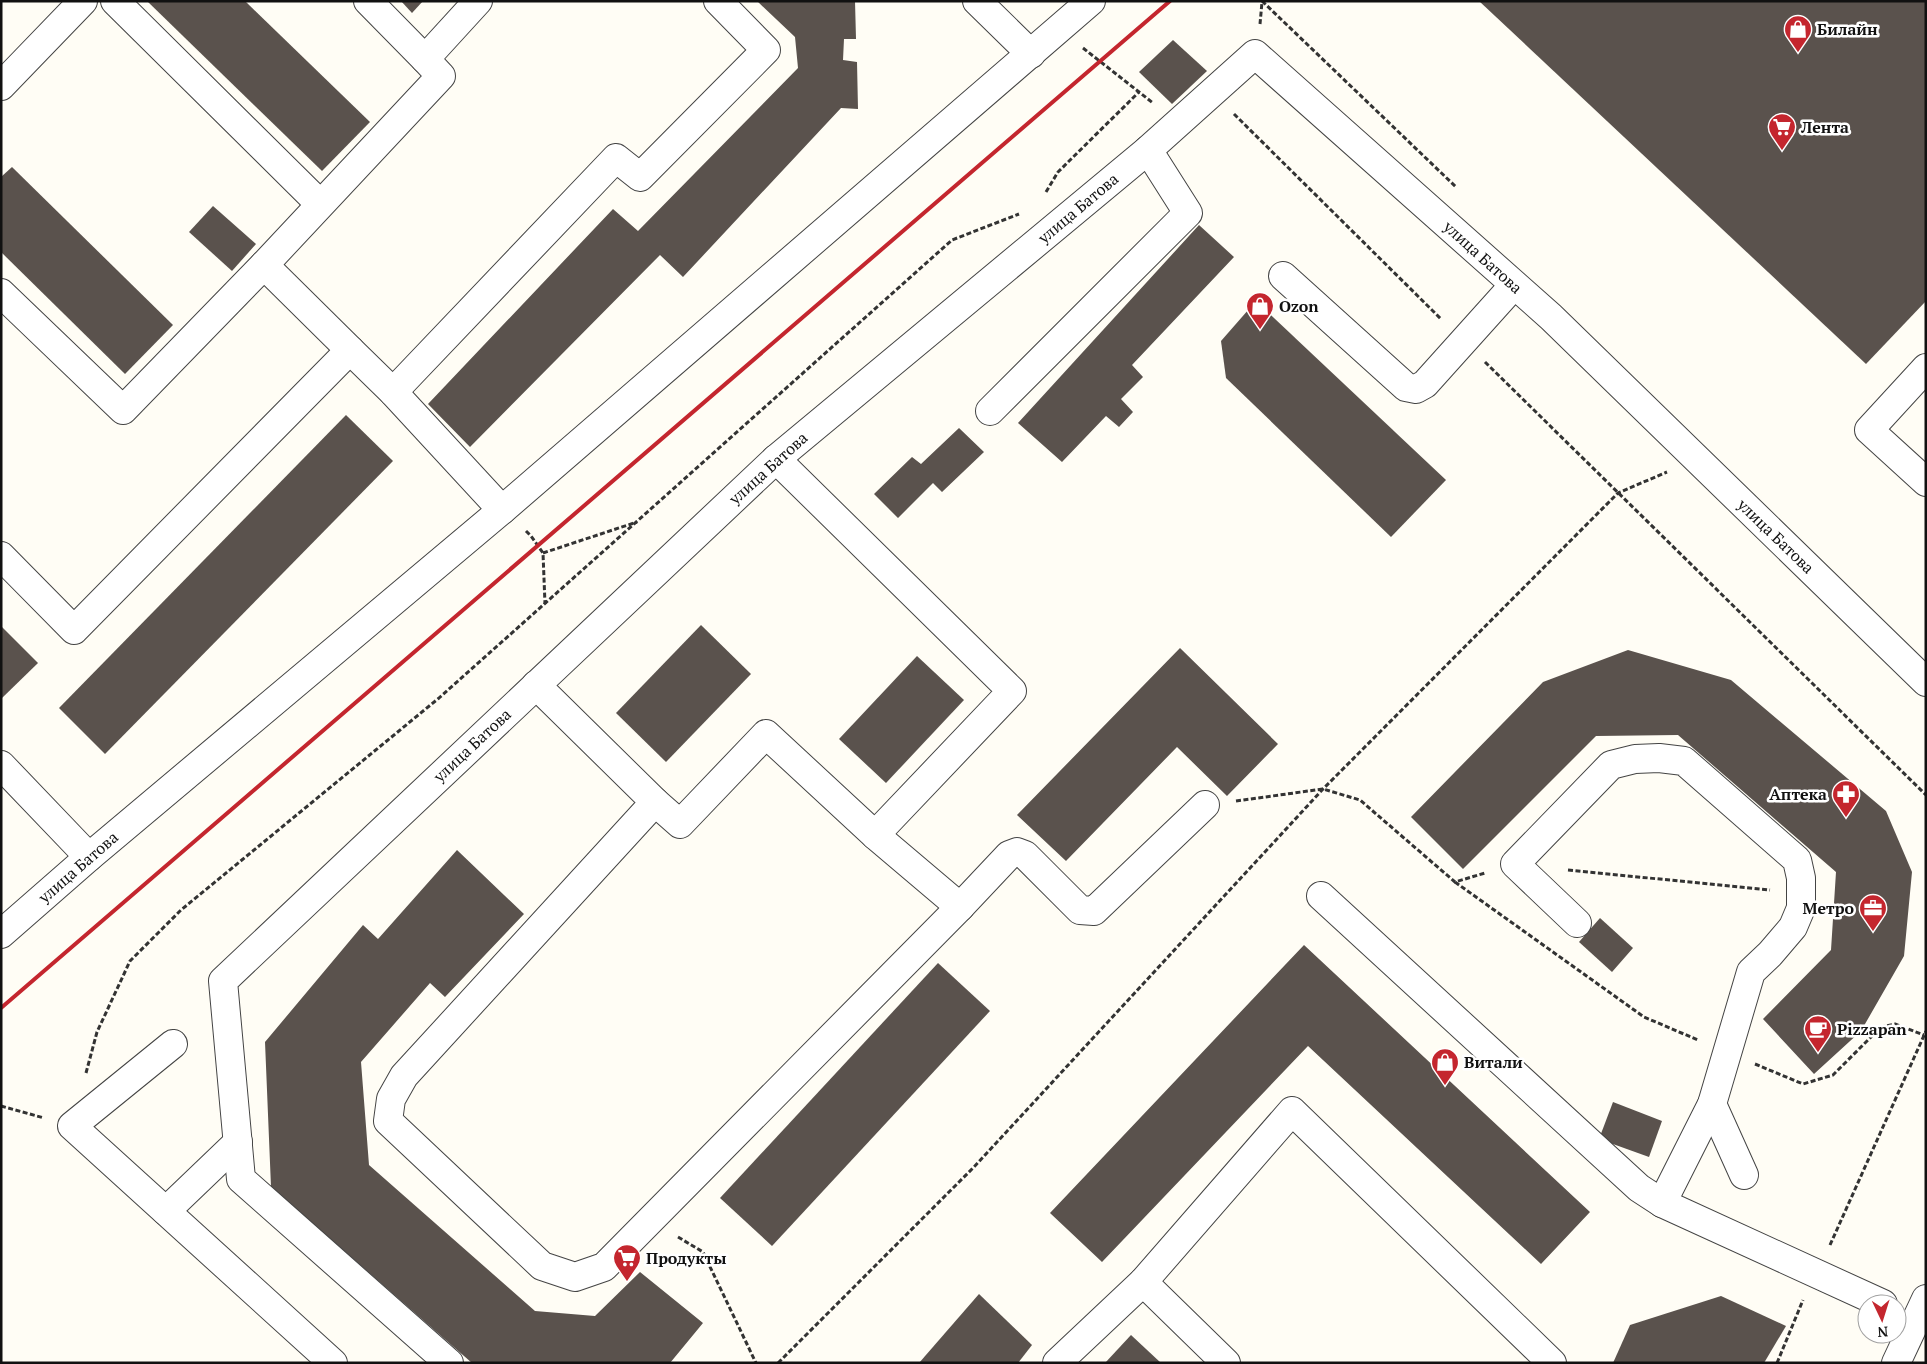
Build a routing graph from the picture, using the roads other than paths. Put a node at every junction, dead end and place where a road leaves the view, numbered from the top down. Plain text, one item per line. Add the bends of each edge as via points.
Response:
1 (83, 1) edge
2 (115, 1) edge
3 (368, 1) edge
4 (478, 1) edge
5 (718, 1) edge
6 (977, 1) edge
7 (1091, 1) edge
8 (1031, 54) junction
9 (425, 59) junction
10 (5, 74) edge
11 (1148, 150) junction
12 (320, 204) junction
13 (264, 265) junction
14 (1283, 276) dead end
15 (1514, 285) junction
16 (1, 293) edge
17 (350, 350) junction
18 (1926, 368) edge
19 (392, 392) junction
20 (990, 411) dead end
21 (776, 459) junction
22 (1926, 482) edge
23 (502, 510) junction
24 (1, 556) edge
25 (1926, 682) edge
26 (536, 685) junction
27 (1, 765) edge
28 (655, 802) junction
29 (1206, 805) road end
30 (875, 835) junction
31 (89, 857) junction
32 (1321, 896) dead end
33 (960, 907) junction
34 (1577, 923) dead end
35 (1, 934) edge
36 (173, 1044) dead end
37 (1712, 1104) junction
38 (238, 1142) junction
39 (1744, 1175) dead end
40 (1662, 1203) junction
41 (166, 1211) junction
42 (1143, 1282) junction
43 (1862, 1294) edge
44 (1913, 1310) edge
45 (333, 1363) edge
46 (449, 1363) edge
47 (1057, 1363) edge
48 (1226, 1363) edge
49 (1552, 1363) edge
50 (1896, 1363) edge

1 - 10 street
2 - 12 street
3 - 9 street
4 - 9 street
5 - 19 street via 766,50 640,177 616,158
6 - 8 street
7 - 8 street, улица Батова
8 - 23 street, улица Батова
9 - 12 street via 441,76
11 - 15 street, улица Батова via 1256,54
11 - 20 street via 1188,213
11 - 21 street, улица Батова
12 - 13 street
13 - 16 street via 124,410
13 - 17 street
14 - 15 street via 1406,387 1416,389 1425,384
15 - 25 street, улица Батова via 1550,316
17 - 19 street
17 - 24 street via 74,630
18 - 22 street via 1869,430
19 - 23 street
21 - 26 street, улица Батова
21 - 30 street via 1012,691
23 - 31 street, улица Батова
26 - 28 street
26 - 38 street, улица Батова via 223,981
27 - 31 street
28 - 30 street via 680,824 766,734
28 - 33 street via 404,1076 391,1100 388,1121 542,1266 575,1277 604,1268
29 - 33 street via 1094,911 1080,910 1024,855 1017,852 1008,855
30 - 33 street
31 - 35 street, улица Батова
32 - 40 street via 1639,1188
34 - 37 street via 1515,864 1611,765 1635,759 1684,761 1797,860 1801,908 1793,928 1750,972
36 - 41 street via 72,1126
37 - 39 street
37 - 40 street
38 - 41 street
38 - 46 street via 241,1179
40 - 43 street
41 - 45 street
42 - 47 street
42 - 48 street
42 - 49 street via 1292,1111
44 - 50 street

